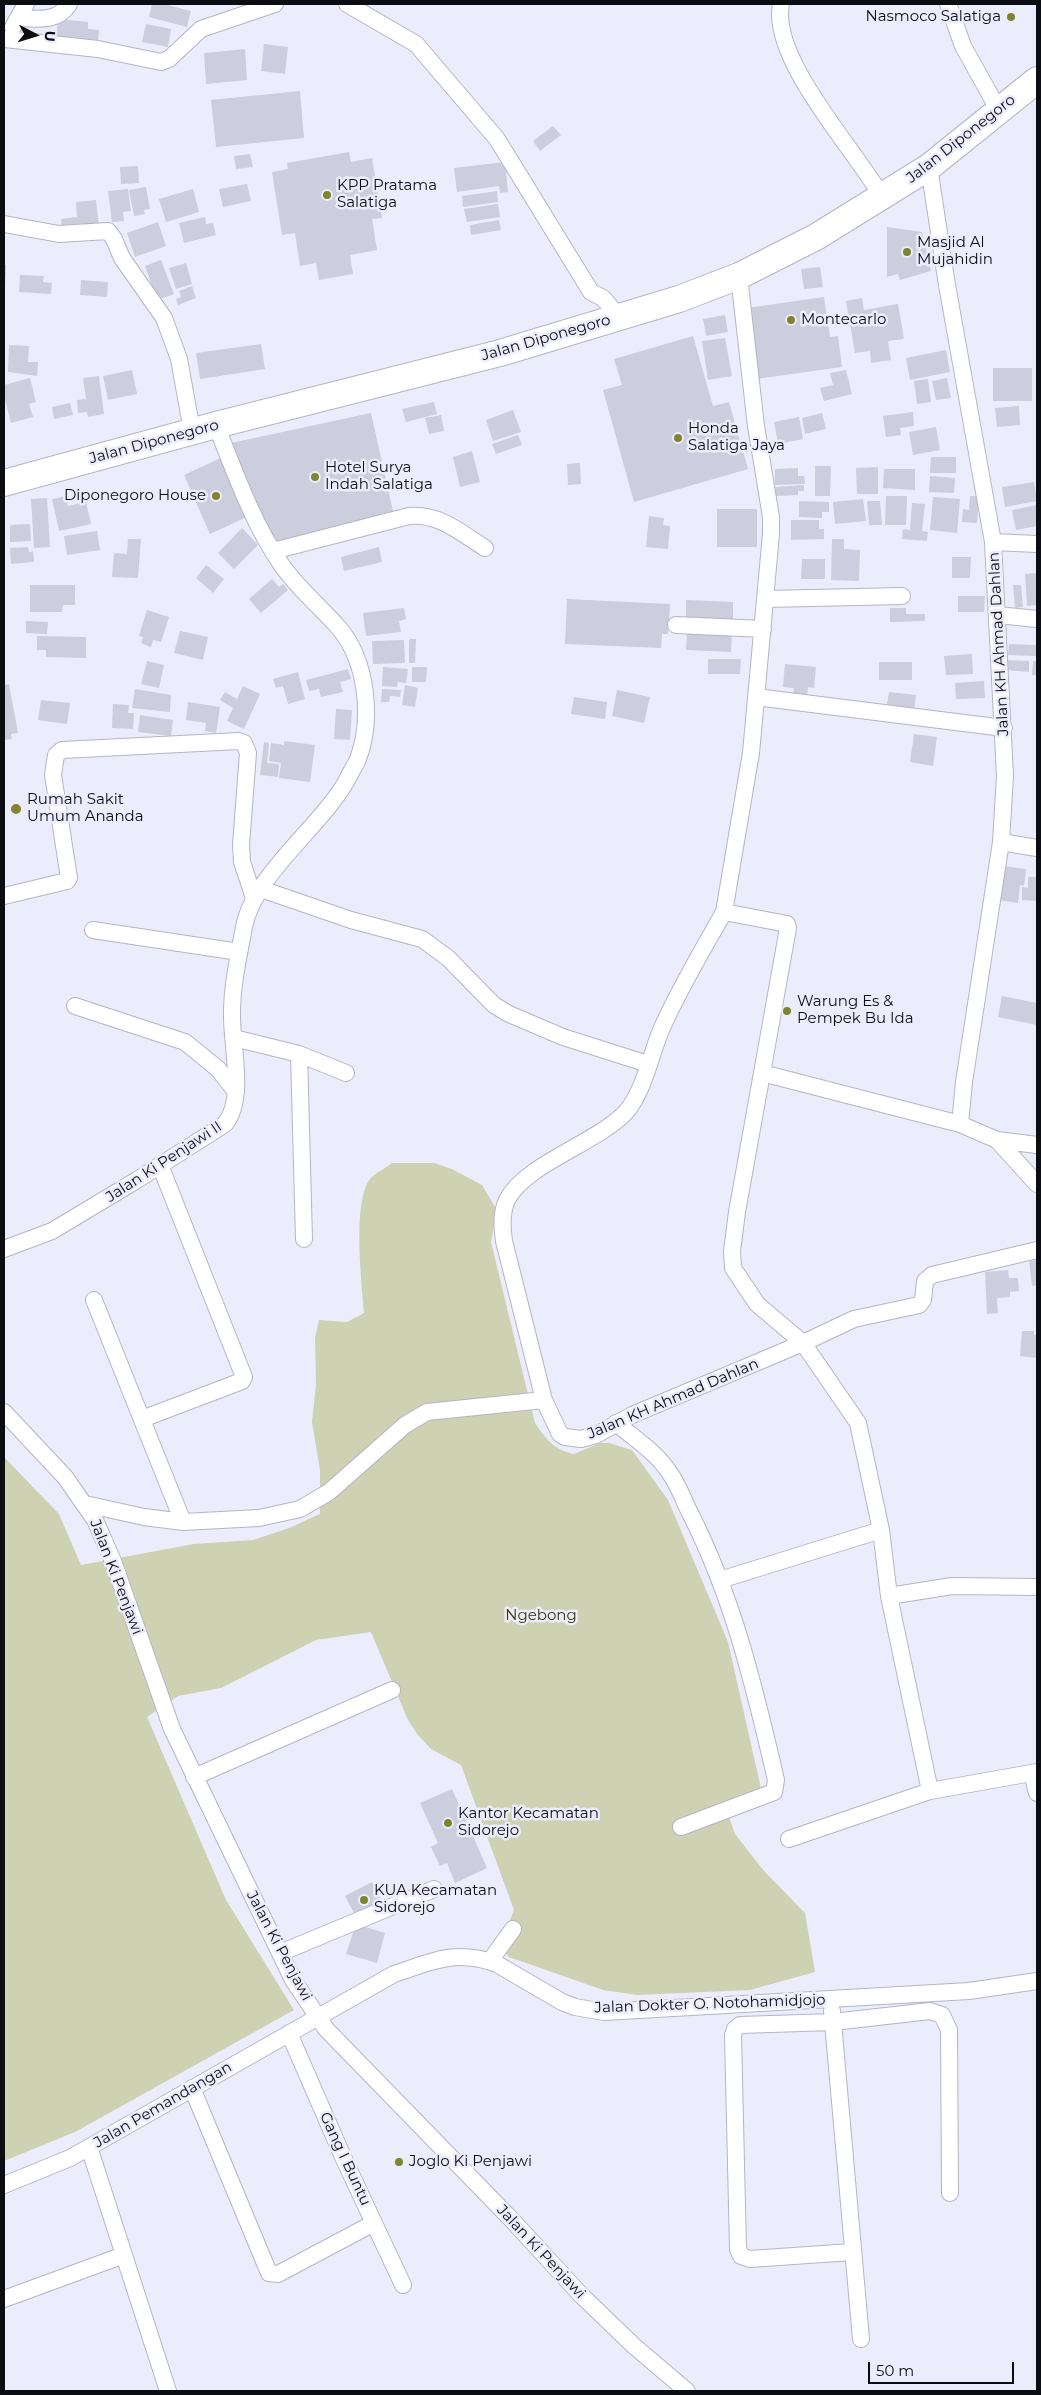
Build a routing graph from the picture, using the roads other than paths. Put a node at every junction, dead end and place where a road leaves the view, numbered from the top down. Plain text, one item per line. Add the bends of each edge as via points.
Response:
1 (69, 4) edge
2 (275, 4) edge
3 (347, 4) edge
4 (781, 4) edge
5 (948, 4) edge
6 (23, 11) edge
7 (40, 19) junction
8 (4, 40) edge
9 (32, 42) junction
10 (1037, 80) edge
11 (998, 109) junction
12 (929, 167) junction
13 (882, 197) junction
14 (4, 224) edge
15 (739, 276) junction
16 (619, 317) junction
17 (204, 428) junction
18 (4, 483) edge
19 (993, 542) junction
20 (1037, 544) edge
21 (485, 548) dead end
22 (273, 551) junction
23 (902, 596) dead end
24 (766, 599) junction
25 (998, 615) junction
26 (1037, 619) edge
27 (676, 625) dead end
28 (763, 629) junction
29 (756, 696) junction
30 (1004, 728) junction
31 (1001, 842) junction
32 (1037, 848) edge
33 (257, 894) junction
34 (4, 896) edge
35 (724, 912) junction
36 (93, 930) dead end
37 (240, 952) junction
38 (75, 1006) dead end
39 (234, 1038) junction
40 (298, 1054) junction
41 (648, 1064) junction
42 (346, 1073) dead end
43 (762, 1073) junction
44 (236, 1092) junction
45 (960, 1124) junction
46 (997, 1140) junction
47 (1037, 1145) edge
48 (160, 1165) junction
49 (1037, 1184) edge
50 (304, 1240) dead end
51 (4, 1250) edge
52 (1037, 1250) edge
53 (94, 1300) dead end
54 (803, 1343) junction
55 (544, 1400) junction
56 (4, 1412) edge
57 (142, 1419) junction
58 (616, 1423) junction
59 (85, 1504) junction
60 (183, 1522) junction
61 (881, 1530) junction
62 (720, 1580) junction
63 (1037, 1587) edge
64 (889, 1596) junction
65 (392, 1690) dead end
66 (1035, 1772) edge
67 (194, 1777) junction
68 (930, 1791) junction
69 (1037, 1793) edge
70 (680, 1827) dead end
71 (789, 1839) dead end
72 (434, 1889) dead end
73 (513, 1929) dead end
74 (280, 1953) junction
75 (490, 1961) junction
76 (1037, 1981) edge
77 (831, 1999) junction
78 (317, 2017) junction
79 (833, 2022) junction
80 (289, 2033) junction
81 (192, 2088) junction
82 (89, 2147) junction
83 (4, 2185) edge
84 (950, 2193) dead end
85 (374, 2224) junction
86 (852, 2252) junction
87 (124, 2255) junction
88 (403, 2285) dead end
89 (4, 2299) edge
90 (860, 2340) dead end
91 (168, 2391) edge
92 (687, 2391) edge

1 - 7 street via 64,12
2 - 9 street via 201,29 162,62 98,49
3 - 16 street via 416,44 497,139 591,292 603,298
4 - 13 street via 786,46 798,75
5 - 11 street via 963,46
6 - 7 street
6 - 8 street
7 - 9 street
8 - 9 street
10 - 11 main road, Jalan Diponegoro
11 - 12 main road, Jalan Diponegoro
12 - 13 main road, Jalan Diponegoro
12 - 19 street, Jalan KH Ahmad Dahlan
13 - 15 main road, Jalan Diponegoro via 816,237
14 - 17 street, Jalan Ki Penjawi II via 59,234 108,231 122,258 164,318
15 - 16 main road, Jalan Diponegoro via 680,299
15 - 24 street, Jalan KH Ahmad Dahlan via 756,426 771,517
16 - 17 main road, Jalan Diponegoro via 481,358
17 - 18 main road, Jalan Diponegoro
17 - 22 street, Jalan Ki Penjawi II
19 - 20 street
19 - 25 street, Jalan KH Ahmad Dahlan
21 - 22 street via 438,519 424,515 409,516
22 - 33 street, Jalan Ki Penjawi II via 294,582 340,629 350,644 364,687 365,728 358,759 342,787
23 - 24 street
24 - 28 street, Jalan KH Ahmad Dahlan
25 - 26 street
25 - 30 street, Jalan KH Ahmad Dahlan
27 - 28 street
28 - 29 street, Jalan KH Ahmad Dahlan
29 - 30 street
29 - 35 street, Jalan KH Ahmad Dahlan via 751,753
30 - 31 street, Jalan KH Ahmad Dahlan via 1005,798
31 - 32 street
31 - 45 street, Jalan KH Ahmad Dahlan
33 - 34 street via 242,862 248,753 244,743 239,741 62,750 56,755 53,775 69,878
33 - 37 street, Jalan Ki Penjawi II via 245,923
33 - 41 street via 422,939 448,958 494,1005 509,1014 563,1037
35 - 41 street, Jalan KH Ahmad Dahlan via 679,993
35 - 43 street via 787,924 788,928
36 - 37 street
37 - 39 street, Jalan Ki Penjawi II via 232,1012
38 - 44 street via 185,1042 218,1068
39 - 40 street
39 - 44 street, Jalan Ki Penjawi II
40 - 42 street
40 - 50 street
41 - 55 street, Jalan KH Ahmad Dahlan via 627,1111 605,1129 534,1173 513,1190 505,1207 502,1223 504,1241
43 - 45 street
43 - 54 street via 737,1212 733,1268 757,1304
44 - 48 street, Jalan Ki Penjawi II via 234,1108 225,1124
45 - 46 street
46 - 47 street
46 - 49 street
48 - 51 street, Jalan Ki Penjawi II via 52,1231
48 - 57 street via 244,1377 242,1381
52 - 54 street, Jalan KH Ahmad Dahlan via 932,1275 925,1280 923,1300 919,1305 854,1319
53 - 57 street
54 - 58 street, Jalan KH Ahmad Dahlan
54 - 61 street via 858,1423
55 - 58 street, Jalan KH Ahmad Dahlan via 565,1438 588,1437
55 - 60 street via 427,1412 405,1425 329,1492 300,1509 259,1518
56 - 59 street, Jalan Ki Penjawi via 49,1458
57 - 60 street
58 - 62 street via 651,1450 669,1471 706,1544
59 - 60 street
59 - 67 street, Jalan Ki Penjawi via 107,1546 172,1729
61 - 62 street
61 - 64 street
62 - 70 street via 756,1693 776,1787 770,1794
63 - 64 street via 952,1586
64 - 68 street
65 - 67 street
66 - 68 street
66 - 69 street
67 - 74 street, Jalan Ki Penjawi
68 - 71 street
72 - 74 street
73 - 75 street
74 - 78 street, Jalan Ki Penjawi
75 - 77 street, Jalan Dokter O. Notohamidjojo via 575,2008 604,2012
75 - 78 street, Jalan Dokter O. Notohamidjojo via 460,1956 437,1960 394,1974
76 - 77 street, Jalan Dokter O. Notohamidjojo via 969,1991
77 - 79 street
78 - 80 street, Jalan Pemandangan
78 - 92 street, Jalan Ki Penjawi via 581,2294 634,2346
79 - 84 street via 930,2011 942,2014 949,2030
79 - 86 street
79 - 86 street via 744,2024 735,2029 738,2249 741,2256 750,2259
80 - 81 street, Jalan Pemandangan
80 - 85 street, Gang I Buntu
81 - 82 street, Jalan Pemandangan
81 - 85 street via 269,2273 278,2274
82 - 83 street, Jalan Pemandangan
82 - 87 street
85 - 88 street, Gang I Buntu
86 - 90 street
87 - 89 street
87 - 91 street

